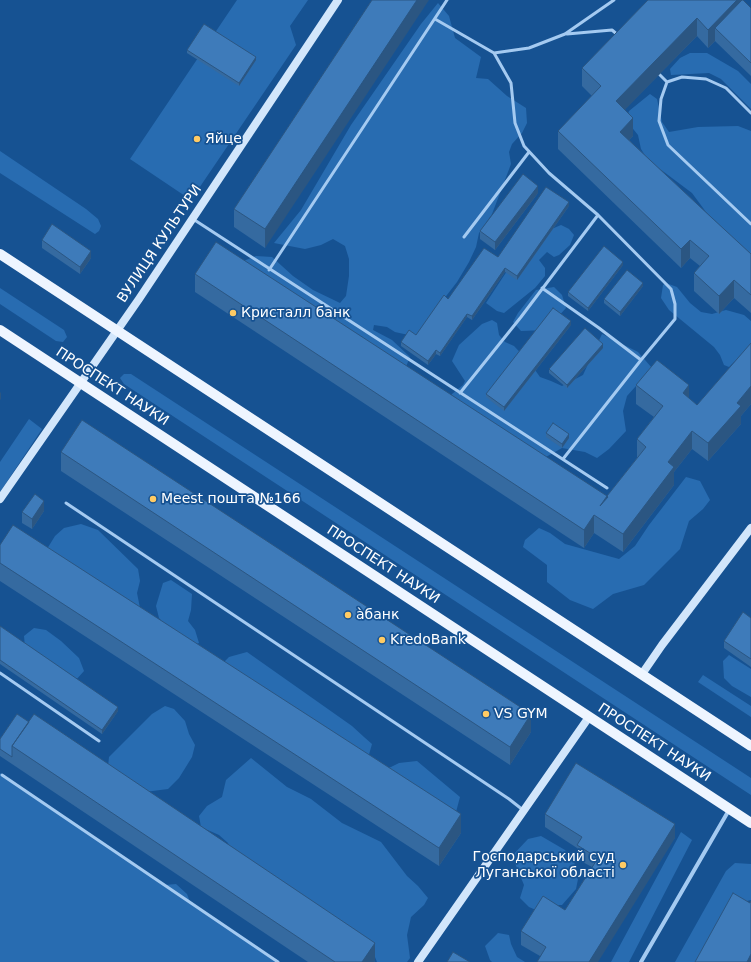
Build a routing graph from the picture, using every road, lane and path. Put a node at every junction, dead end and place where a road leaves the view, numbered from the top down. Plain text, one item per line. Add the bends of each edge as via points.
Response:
1 (338, 0) edge
2 (447, 0) edge
3 (614, 0) edge
4 (435, 18) junction
5 (565, 34) junction
6 (621, 38) edge
7 (494, 53) junction
8 (659, 74) edge
9 (667, 82) junction
10 (751, 113) edge
11 (529, 152) junction
12 (598, 215) junction
13 (193, 219) junction
14 (751, 224) edge
15 (464, 237) dead end
16 (0, 254) edge
17 (269, 270) junction
18 (542, 288) junction
19 (0, 330) edge
20 (117, 331) junction
21 (641, 360) junction
22 (80, 383) junction
23 (460, 393) junction
24 (563, 459) junction
25 (607, 488) dead end
26 (0, 499) edge
27 (66, 503) dead end
28 (751, 528) edge
29 (0, 673) edge
30 (642, 674) junction
31 (589, 717) junction
32 (99, 741) dead end
33 (751, 746) edge
34 (2, 775) dead end
35 (730, 809) junction
36 (523, 810) junction
37 (751, 823) edge
38 (278, 962) edge
39 (418, 962) edge
40 (641, 962) edge

1 - 13 street, ВУЛИЦЯ КУЛЬТУРИ
2 - 4 lane
3 - 5 lane
4 - 7 lane
4 - 17 lane
5 - 6 lane via 612,30
5 - 7 lane via 530,48
7 - 11 lane via 511,83 515,123
8 - 9 lane
9 - 10 lane via 682,77 706,79 726,88
9 - 14 lane via 661,99 659,121 668,145
11 - 12 lane via 549,173
11 - 15 lane
12 - 18 lane
12 - 21 lane via 671,288 675,319
13 - 17 lane
13 - 20 street, ВУЛИЦЯ КУЛЬТУРИ
16 - 20 main road
17 - 23 lane
18 - 21 lane
18 - 23 lane
19 - 22 main road, ПРОСПЕКТ НАУКИ
20 - 22 street, ВУЛИЦЯ КУЛЬТУРИ
20 - 30 main road
21 - 24 lane
22 - 26 street, ВУЛИЦЯ КУЛЬТУРИ
22 - 31 main road, ПРОСПЕКТ НАУКИ
23 - 24 lane
24 - 25 lane
27 - 36 lane
28 - 30 street
29 - 32 lane
30 - 33 main road
31 - 35 main road, ПРОСПЕКТ НАУКИ
31 - 36 street
34 - 38 lane
35 - 37 main road, ПРОСПЕКТ НАУКИ
35 - 40 street
36 - 39 street

